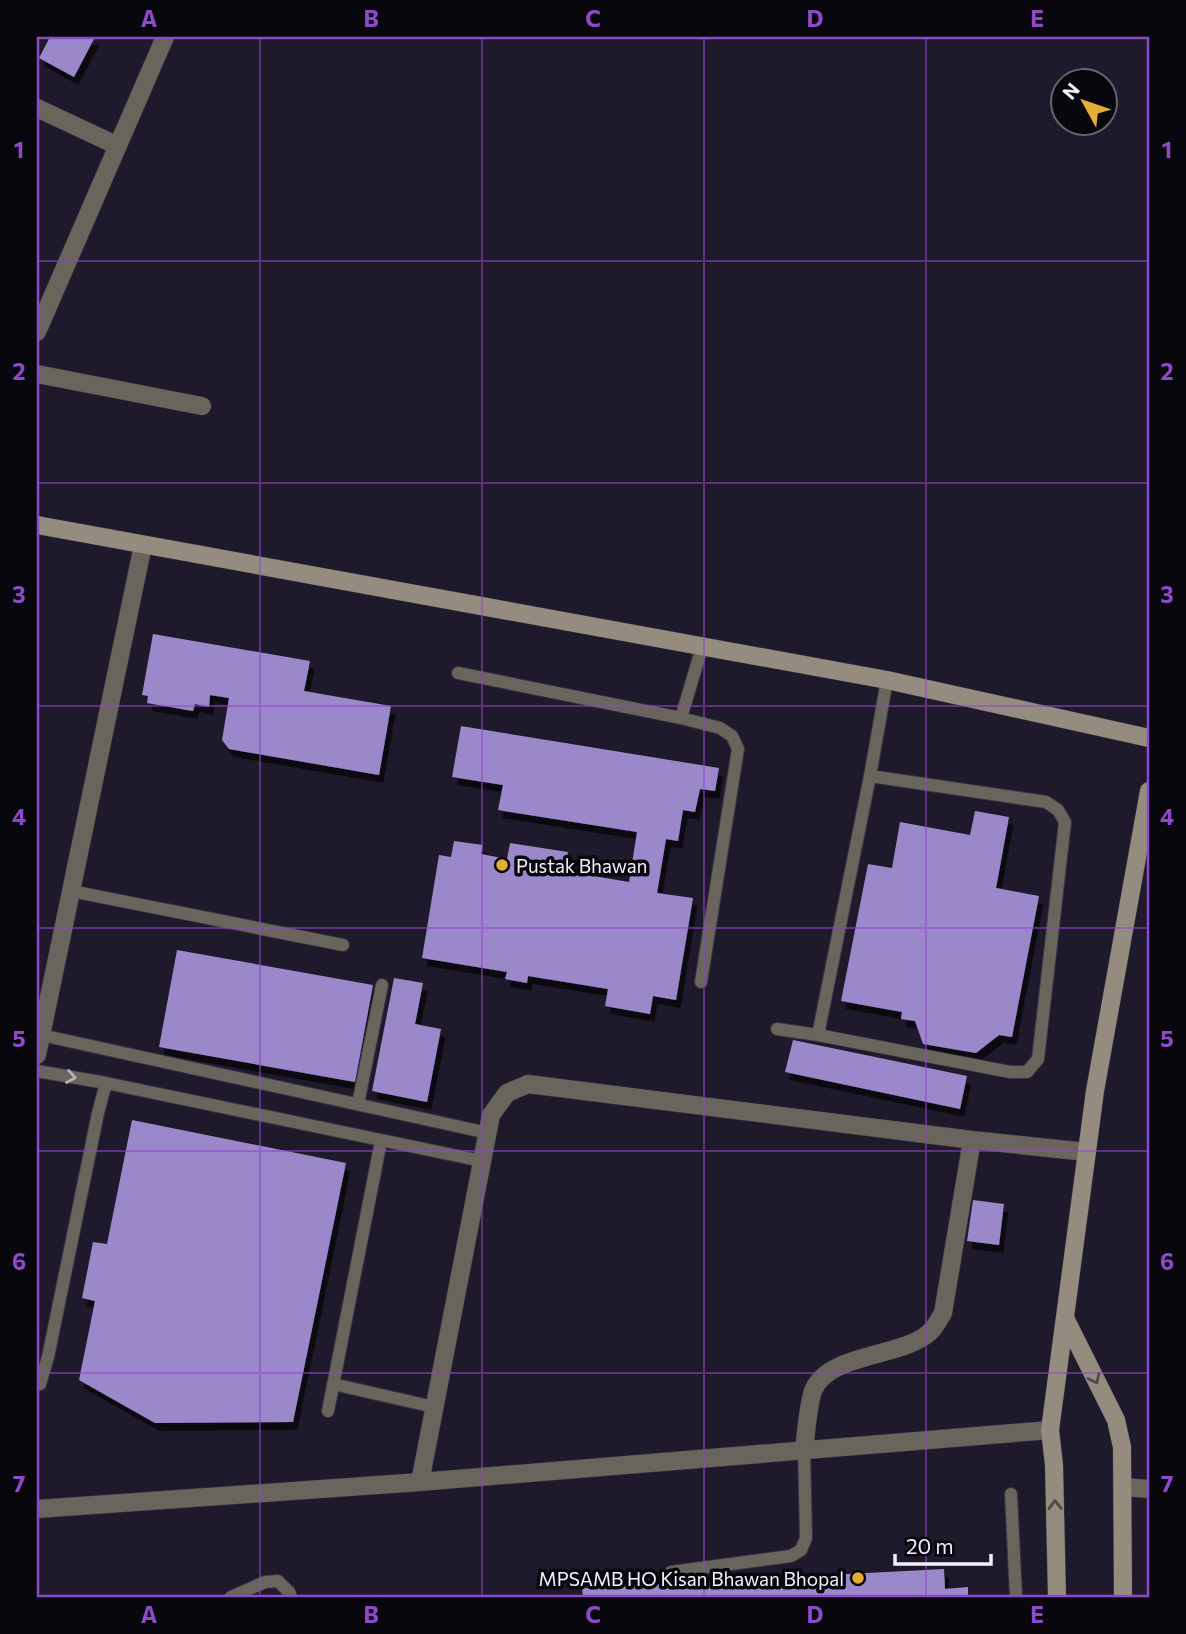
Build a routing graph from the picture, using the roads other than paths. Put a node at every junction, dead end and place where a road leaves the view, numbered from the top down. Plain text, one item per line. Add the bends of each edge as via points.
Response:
1 (165, 37) edge
2 (37, 108) edge
3 (118, 146) junction
4 (44, 296) edge
5 (37, 332) edge
6 (37, 374) edge
7 (202, 406) dead end
8 (37, 525) edge
9 (143, 545) junction
10 (702, 647) junction
11 (458, 673) dead end
12 (887, 680) junction
13 (681, 718) junction
14 (1149, 738) edge
15 (870, 776) junction
16 (1149, 791) edge
17 (71, 891) junction
18 (343, 944) dead end
19 (701, 982) dead end
20 (382, 985) dead end
21 (777, 1029) dead end
22 (818, 1034) junction
23 (41, 1035) junction
24 (37, 1055) edge
25 (37, 1071) edge
26 (106, 1083) junction
27 (358, 1104) junction
28 (488, 1133) junction
29 (972, 1140) junction
30 (381, 1141) junction
31 (1087, 1152) junction
32 (482, 1161) junction
33 (1065, 1318) junction
34 (38, 1384) edge
35 (333, 1384) junction
36 (434, 1407) junction
37 (327, 1411) dead end
38 (1050, 1430) junction
39 (804, 1450) junction
40 (420, 1482) junction
41 (1123, 1488) junction
42 (1149, 1489) edge
43 (1011, 1493) dead end
44 (37, 1509) edge
45 (671, 1572) dead end
46 (231, 1597) edge
47 (291, 1597) edge
48 (1016, 1597) edge
49 (1057, 1597) edge
50 (1123, 1597) edge

1 - 3 street
2 - 3 street
3 - 4 street
4 - 5 street
6 - 7 street
8 - 9 street
9 - 10 street
9 - 17 street
10 - 12 street
10 - 13 lane
11 - 13 lane
12 - 14 street
12 - 15 lane
13 - 19 lane via 720,728 732,736 738,748
15 - 22 lane
15 - 22 lane via 1046,802 1058,810 1065,822 1038,1059 1027,1072 1010,1072
16 - 31 street
17 - 18 lane
17 - 23 street
20 - 27 lane
21 - 22 lane
23 - 24 street
23 - 27 lane
25 -> 26 lane
26 - 30 lane
26 - 34 lane via 48,1357
27 - 28 lane
28 - 29 street via 491,1115 507,1093 528,1084
28 - 32 street
29 - 31 street
29 - 39 street via 943,1313 930,1332 912,1343 820,1378 812,1392
30 - 32 lane
30 - 35 lane
31 - 33 street
32 - 36 street
33 - 38 street
33 -> 41 street via 1116,1420
35 - 36 lane
35 - 37 lane
36 - 40 street
38 - 39 street
49 -> 38 street
39 - 40 street
39 - 45 lane via 806,1538 802,1550 791,1556
40 - 44 street
41 - 42 street
41 - 50 street
43 - 48 lane
46 - 47 lane via 278,1581

